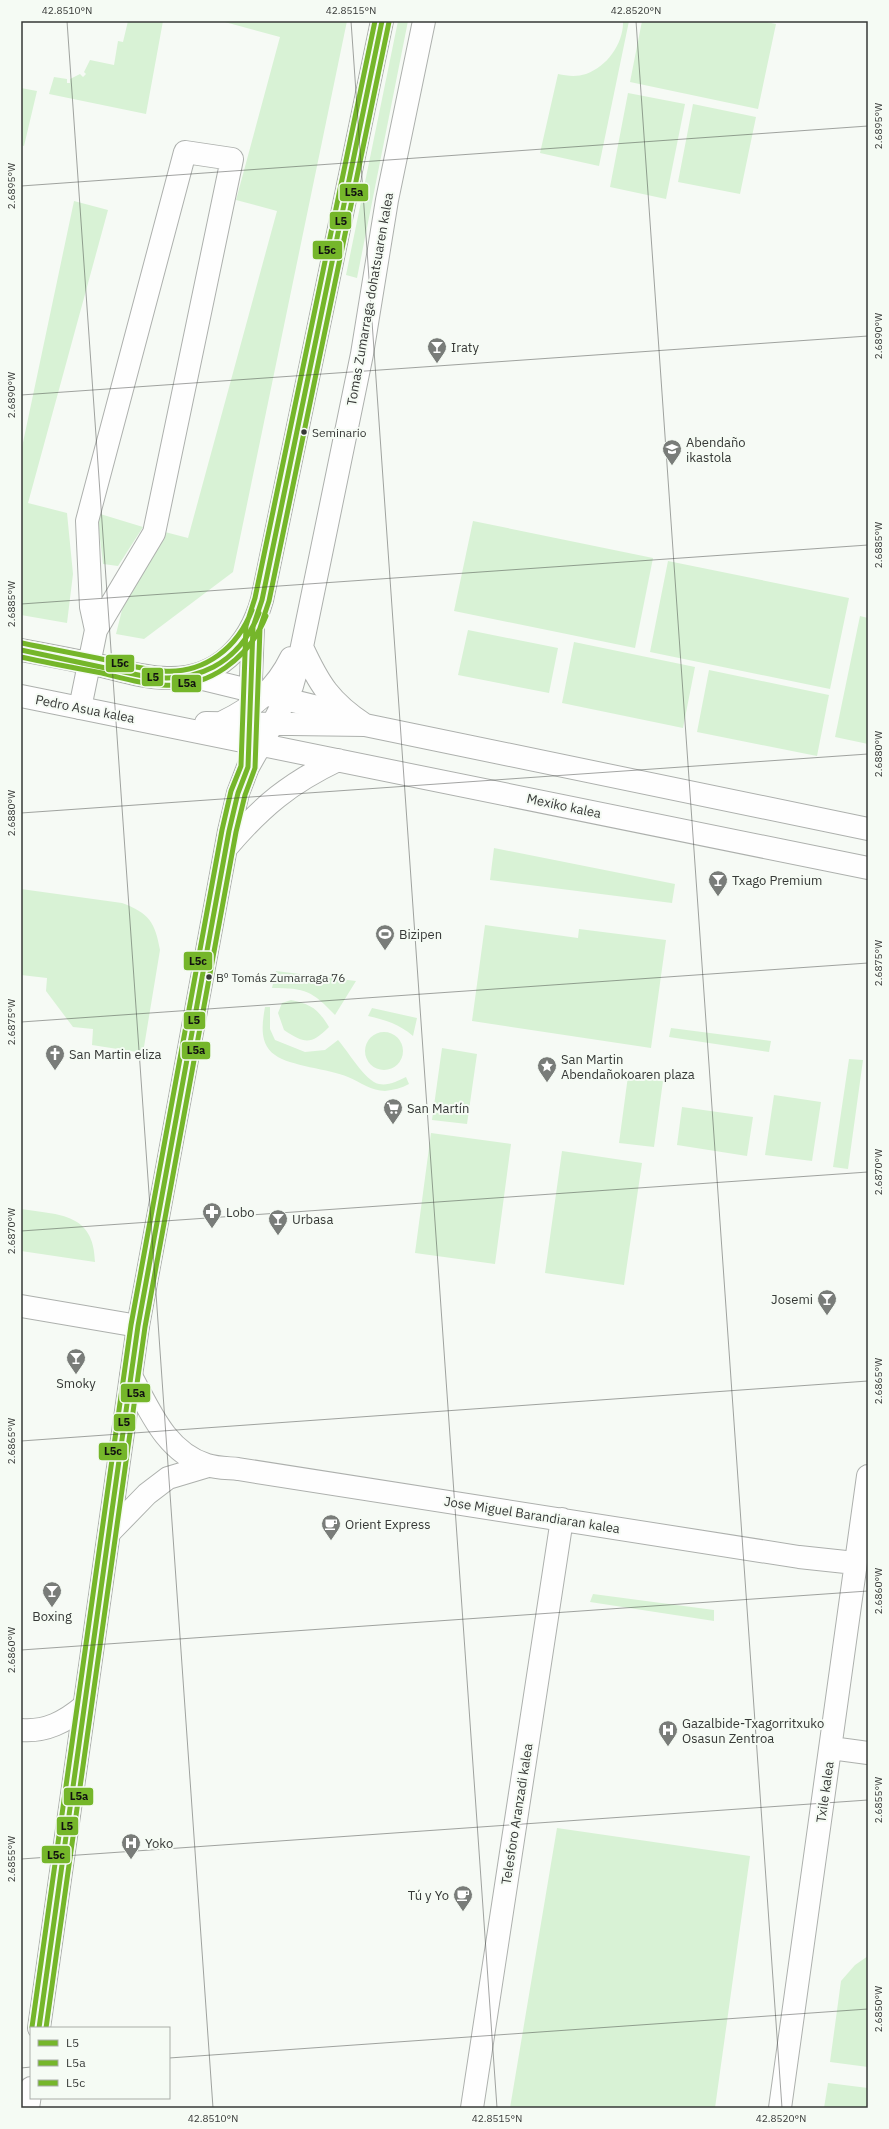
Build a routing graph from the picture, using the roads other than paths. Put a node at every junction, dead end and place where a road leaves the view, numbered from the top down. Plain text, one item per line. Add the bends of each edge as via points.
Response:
1 (382, 21) edge
2 (424, 21) edge
3 (306, 624) junction
4 (253, 627) junction
5 (96, 630) junction
6 (302, 647) junction
7 (21, 650) edge
8 (90, 664) junction
9 (191, 676) junction
10 (21, 696) edge
11 (80, 708) junction
12 (258, 714) junction
13 (358, 720) junction
14 (150, 722) junction
15 (338, 760) junction
16 (868, 829) edge
17 (227, 847) junction
18 (868, 868) edge
19 (21, 1306) edge
20 (138, 1326) junction
21 (131, 1376) junction
22 (208, 1466) junction
23 (868, 1476) edge
24 (562, 1520) junction
25 (109, 1533) junction
26 (856, 1563) junction
27 (84, 1706) junction
28 (21, 1730) edge
29 (831, 1748) junction
30 (868, 1753) edge
31 (39, 2027) edge
32 (30, 2095) edge
33 (28, 2108) edge
34 (472, 2108) edge
35 (780, 2108) edge

1 - 4 main road via 264,593
2 - 3 main road, Tomas Zumarraga dohatsuaren kalea via 381,231 362,354
3 - 6 main road, Tomas Zumarraga dohatsuaren kalea
3 - 12 main road, Tomas Zumarraga dohatsuaren kalea via 284,673
4 - 9 main road via 245,640 222,663
4 - 12 main road
5 - 5 main road via 154,533 232,159 185,152 87,521 91,607
5 - 8 main road
6 - 12 main road, Tomas Zumarraga dohatsuaren kalea via 292,686
6 - 13 main road via 313,671 338,706
7 - 8 main road
8 - 9 main road via 166,678
8 - 11 main road
9 - 12 main road
10 - 11 main road, Pedro Asua kalea
11 - 14 main road, Pedro Asua kalea
12 - 13 main road
12 - 13 main road, Tomas Zumarraga dohatsuaren kalea via 273,724
12 - 14 main road, Pedro Asua kalea
12 - 14 main road, Pedro Asua kalea via 219,724
12 - 15 main road, Mexiko kalea
12 - 17 main road via 248,767 238,793
13 - 16 main road
15 - 17 main road via 284,790 262,808
15 - 18 main road, Mexiko kalea
17 - 20 main road
19 - 20 main road
20 - 21 main road
21 - 22 main road, Jose Miguel Barandiaran kalea via 160,1430 191,1458
21 - 25 main road
22 - 24 main road, Jose Miguel Barandiaran kalea via 238,1468
22 - 25 main road, Jose Miguel Barandiaran kalea via 168,1478 147,1494
23 - 26 main road, Txile kalea
24 - 26 main road, Jose Miguel Barandiaran kalea
24 - 34 main road, Telesforo Aranzadi kalea
25 - 27 main road
26 - 29 main road, Txile kalea
27 - 28 main road via 66,1721 32,1731
27 - 31 main road
29 - 30 main road
29 - 35 main road, Txile kalea
32 - 33 main road

